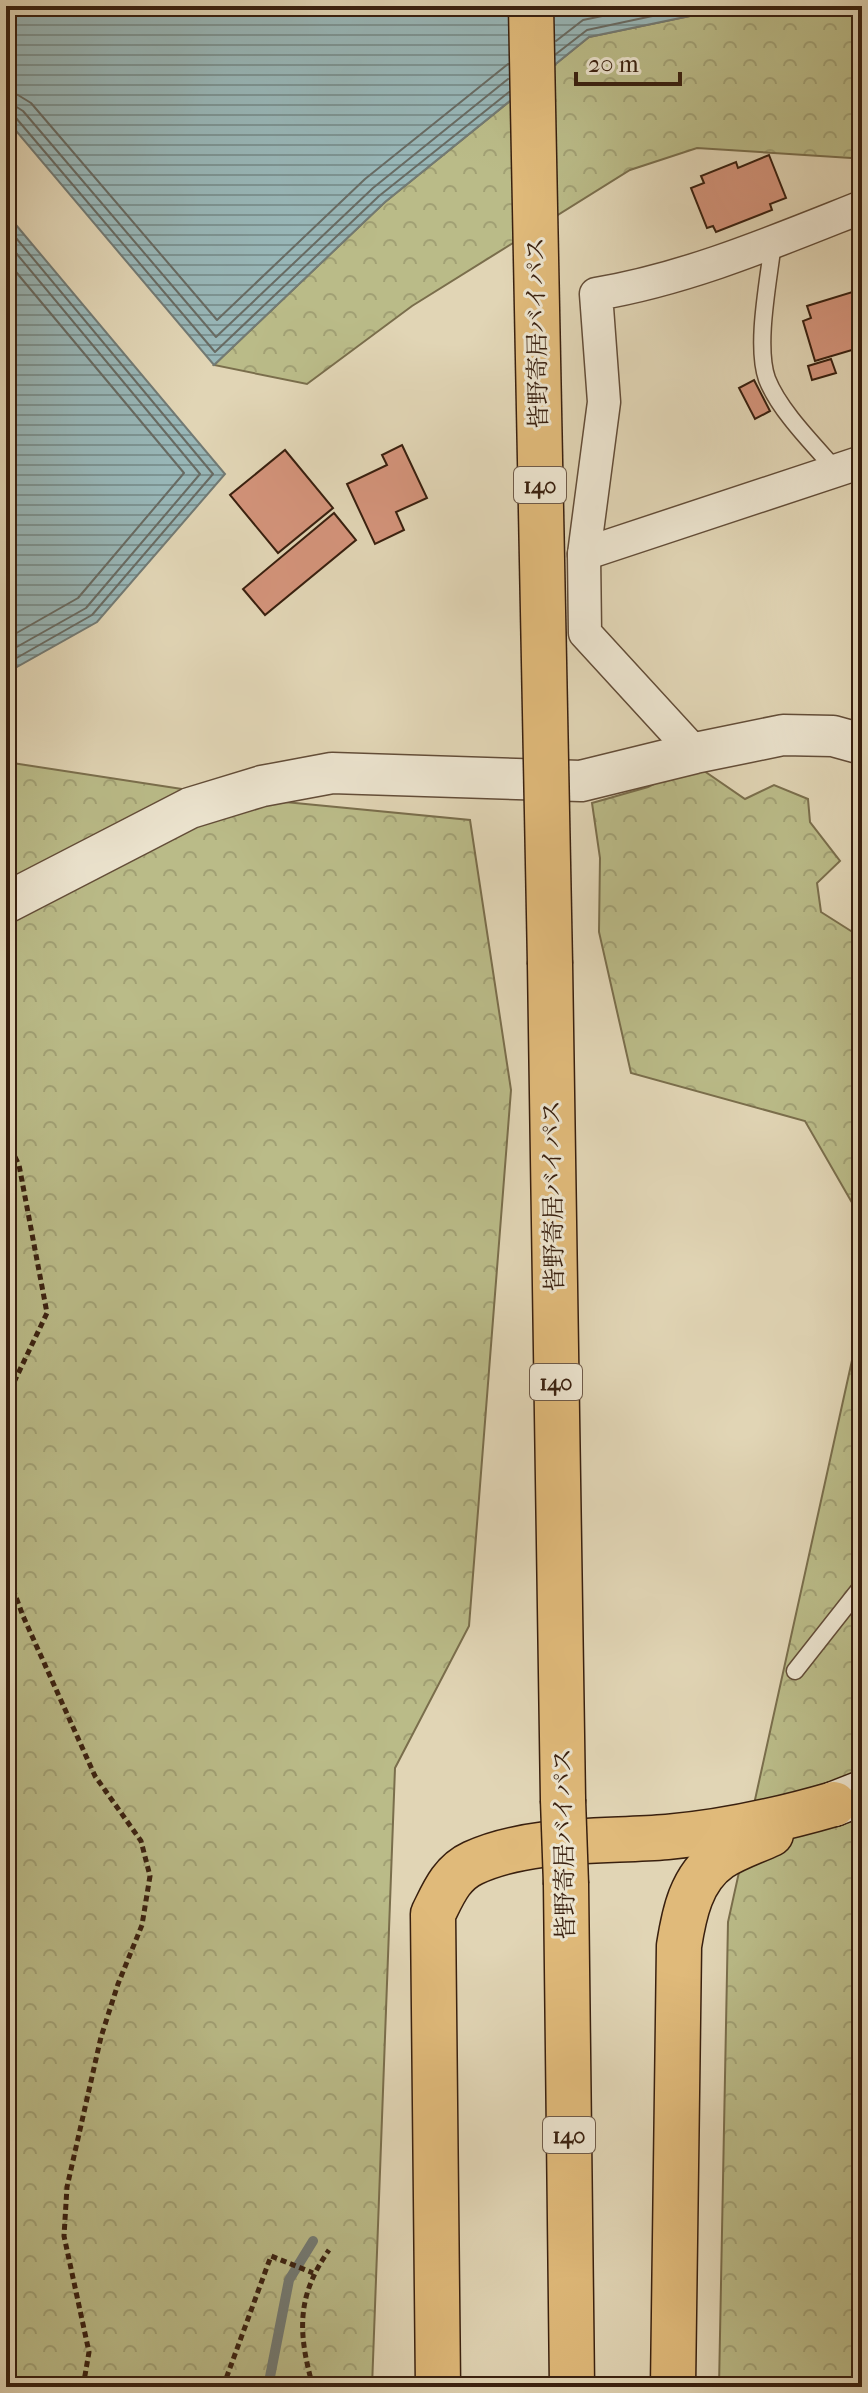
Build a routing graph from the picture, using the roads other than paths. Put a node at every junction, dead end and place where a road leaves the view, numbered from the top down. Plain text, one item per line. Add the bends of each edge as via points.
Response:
1 (531, 6) edge
2 (862, 207) edge
3 (773, 242) junction
4 (848, 466) edge
5 (584, 554) junction
6 (862, 744) edge
7 (695, 753) junction
8 (6, 903) edge
9 (862, 1586) edge
10 (795, 1671) dead end
11 (848, 1799) edge
12 (438, 2387) edge
13 (572, 2387) edge
14 (673, 2387) edge

1 - 13 highway, 皆野寄居バイパス / 140, bridge
2 - 3 street
3 - 4 lane via 762,347 766,377 777,398
3 - 5 street via 660,280 596,294 604,402
4 - 5 street
5 - 7 street via 585,633
6 - 7 street via 833,736 783,735
7 - 8 street via 581,781 332,773 262,786 190,808
9 - 10 lane
11 - 12 highway via 769,1823 498,1853 451,1879 433,1914
11 - 14 highway via 718,1859 686,1906 679,1946

